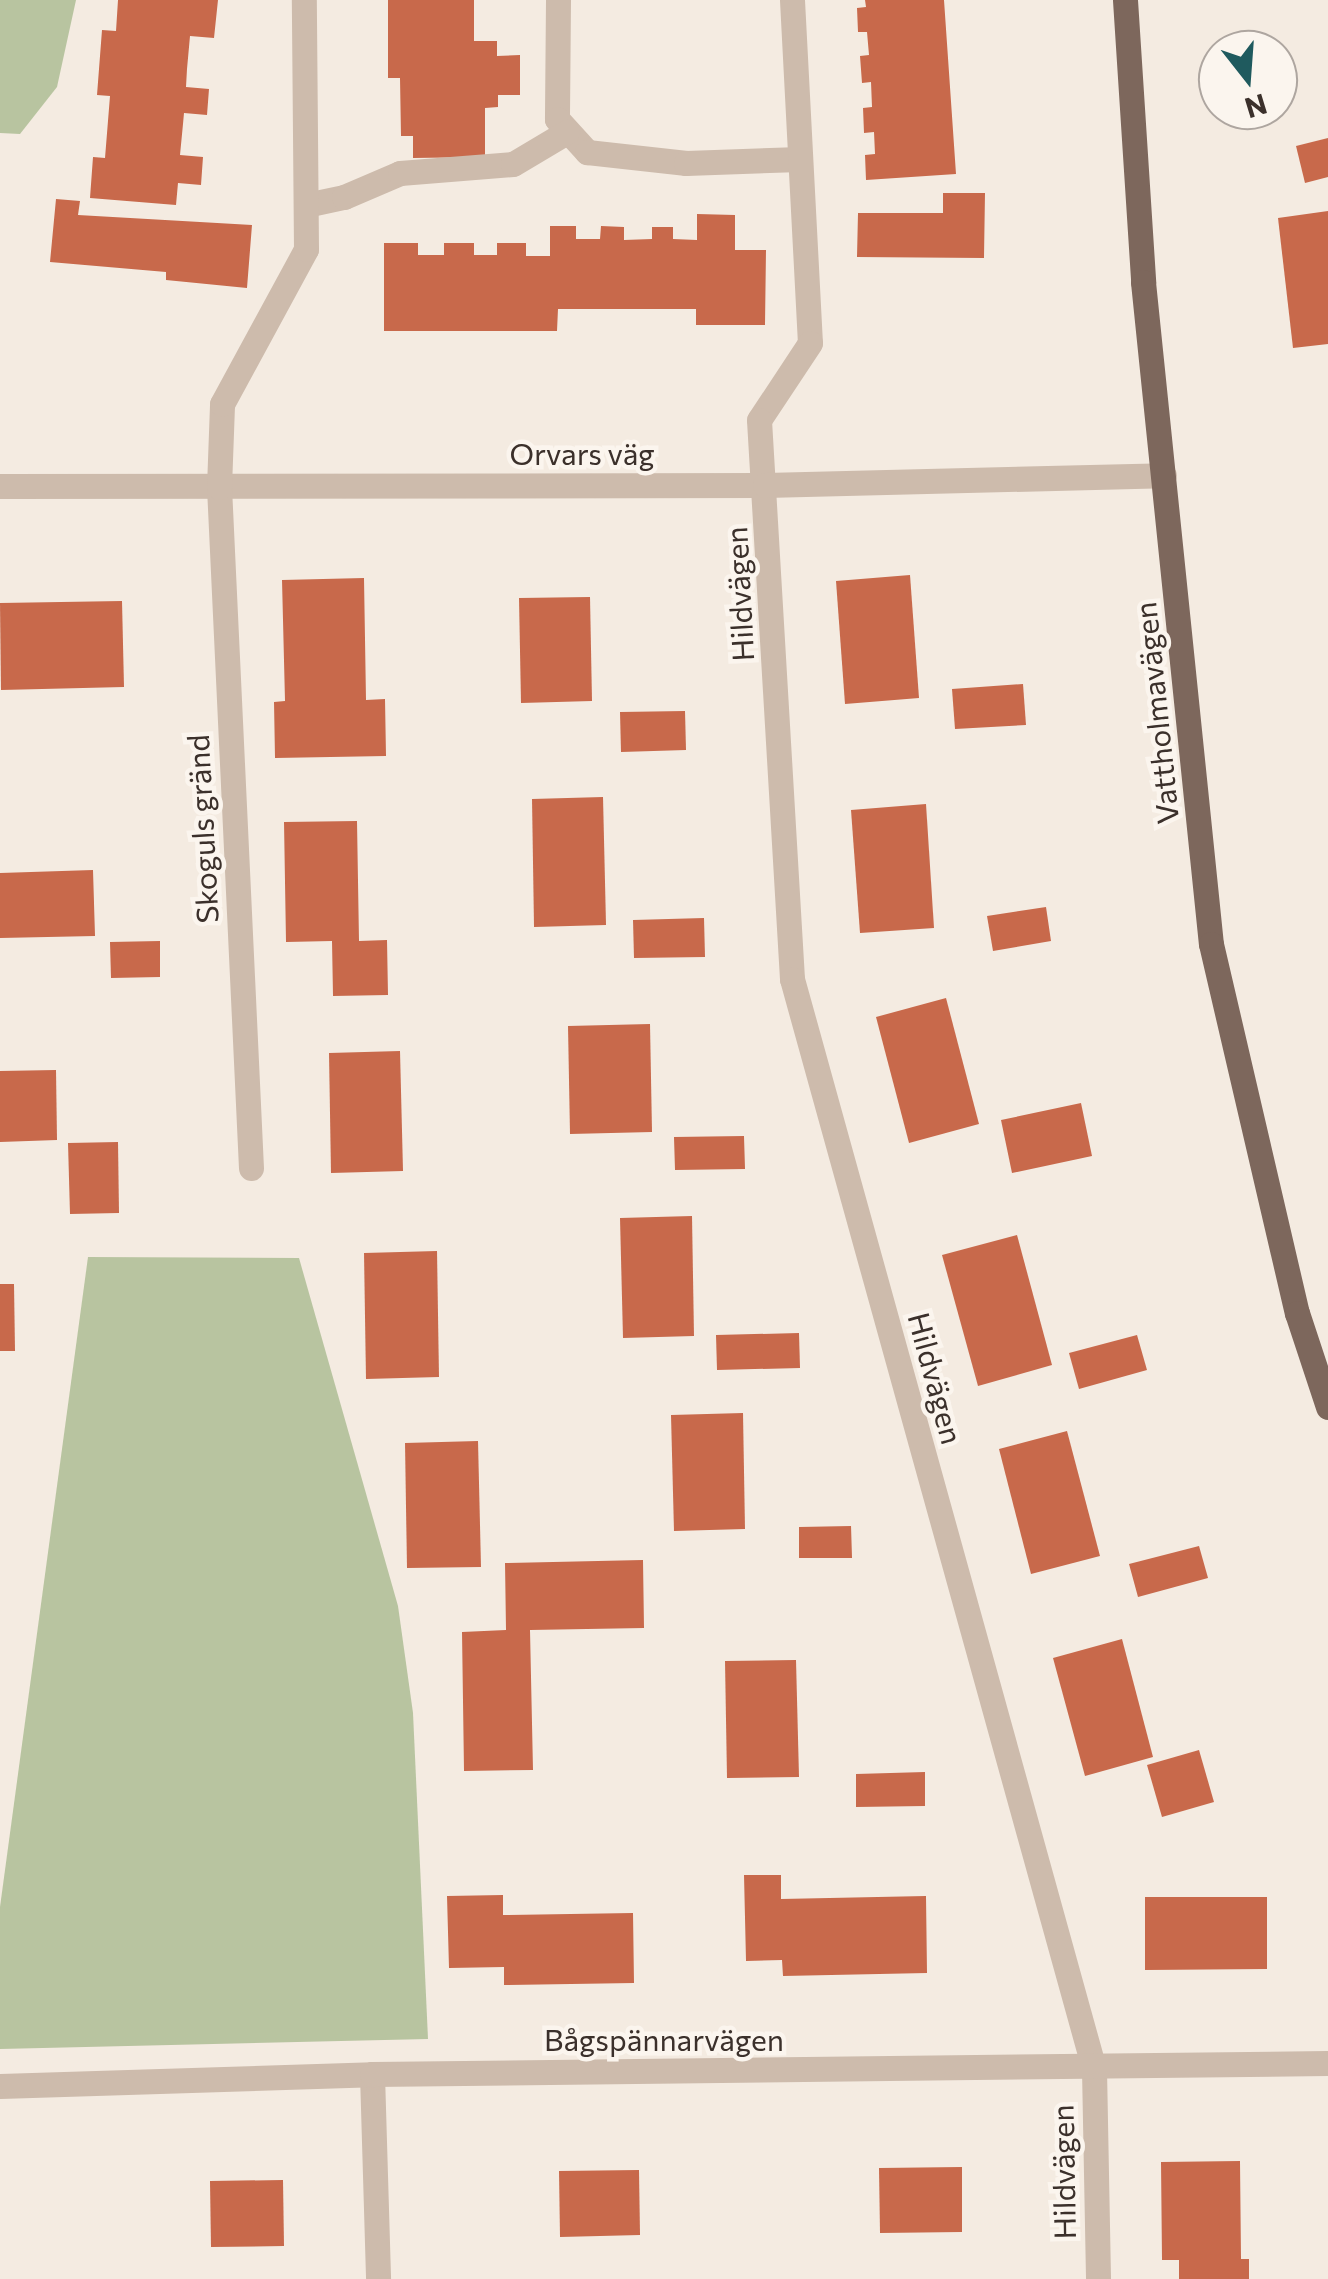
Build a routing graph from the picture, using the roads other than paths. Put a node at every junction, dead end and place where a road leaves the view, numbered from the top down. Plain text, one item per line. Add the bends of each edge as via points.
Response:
1 (304, 0) edge
2 (558, 0) edge
3 (792, 0) edge
4 (1126, 0) edge
5 (568, 132) junction
6 (800, 159) junction
7 (306, 205) junction
8 (1164, 475) junction
9 (766, 485) junction
10 (0, 486) edge
11 (219, 487) junction
12 (251, 1168) dead end
13 (1328, 1407) edge
14 (1328, 2062) edge
15 (1094, 2069) junction
16 (372, 2074) junction
17 (0, 2086) edge
18 (378, 2279) edge
19 (1098, 2279) edge

1 - 7 street, Skoguls gränd
2 - 5 street via 557,119
3 - 6 street, Hildvägen
4 - 8 main road, Vattholmavägen via 1143,282
5 - 6 street via 587,152 686,163
5 - 7 street via 513,164 400,173
6 - 9 street, Hildvägen via 810,343 759,420
7 - 11 street, Skoguls gränd via 306,249 222,404
8 - 9 street, Orvars väg
8 - 13 main road, Vattholmavägen via 1212,944 1297,1314
9 - 11 street, Orvars väg
9 - 15 street, Hildvägen via 792,979
10 - 11 street, Orvars väg
11 - 12 street, Skoguls gränd
14 - 15 street, Bågspännarvägen
15 - 16 street, Bågspännarvägen
15 - 19 street, Hildvägen
16 - 17 street, Bågspännarvägen
16 - 18 street

